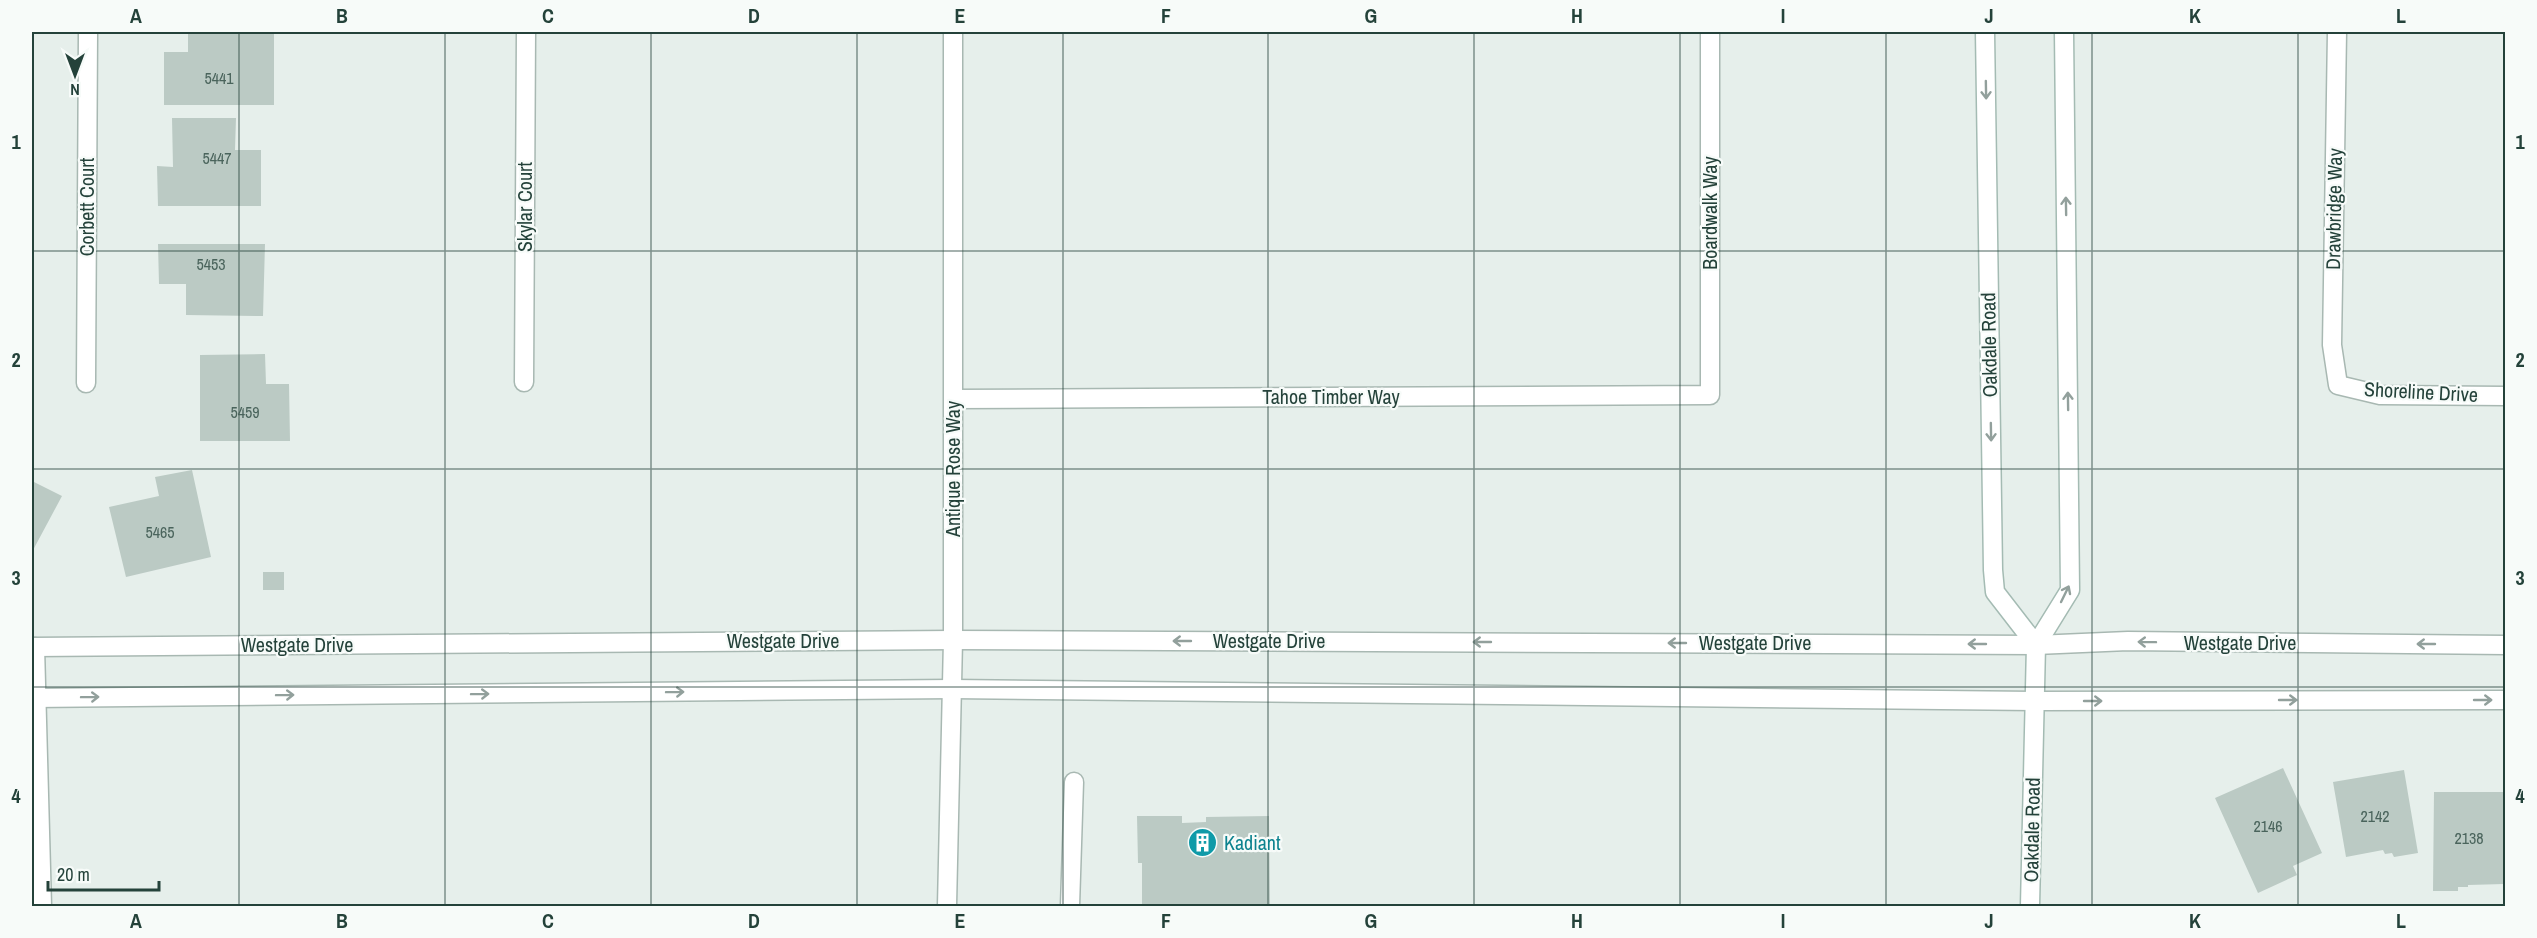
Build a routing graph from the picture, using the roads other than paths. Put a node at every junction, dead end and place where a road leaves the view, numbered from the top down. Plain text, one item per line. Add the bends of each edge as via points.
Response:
1 (88, 32) edge
2 (525, 32) edge
3 (953, 32) edge
4 (1710, 32) edge
5 (1985, 32) edge
6 (2064, 32) edge
7 (2337, 32) edge
8 (524, 382) dead end
9 (86, 383) dead end
10 (2338, 385) joint
11 (1710, 395) joint
12 (2505, 396) edge
13 (953, 399) junction
14 (953, 640) junction
15 (2036, 645) junction
16 (2505, 645) edge
17 (33, 647) edge
18 (952, 689) junction
19 (34, 698) edge
20 (2505, 700) edge
21 (2035, 701) junction
22 (1074, 782) dead end
23 (42, 906) edge
24 (948, 906) edge
25 (1070, 906) edge
26 (2030, 906) edge

1 - 9 street, Corbett Court
2 - 8 street, Skylar Court
3 - 13 street, Antique Rose Way
4 - 11 street, Boardwalk Way
5 -> 15 street, Oakdale Road via 1993,570 1995,592
15 -> 6 street via 2070,590
7 - 10 street, Drawbridge Way via 2331,345
10 - 12 street, Shoreline Drive via 2380,395
11 - 13 street, Tahoe Timber Way
13 - 14 street, Antique Rose Way
15 -> 14 street, Westgate Drive
14 - 17 street, Westgate Drive
14 - 18 street, Antique Rose Way
16 -> 15 street, Westgate Drive
15 - 21 street, Oakdale Road
17 - 19 street
19 -> 18 street
18 - 21 street
18 - 24 street, Antique Rose Way
19 - 23 street
21 -> 20 street
21 - 26 street, Oakdale Road
22 - 25 street

